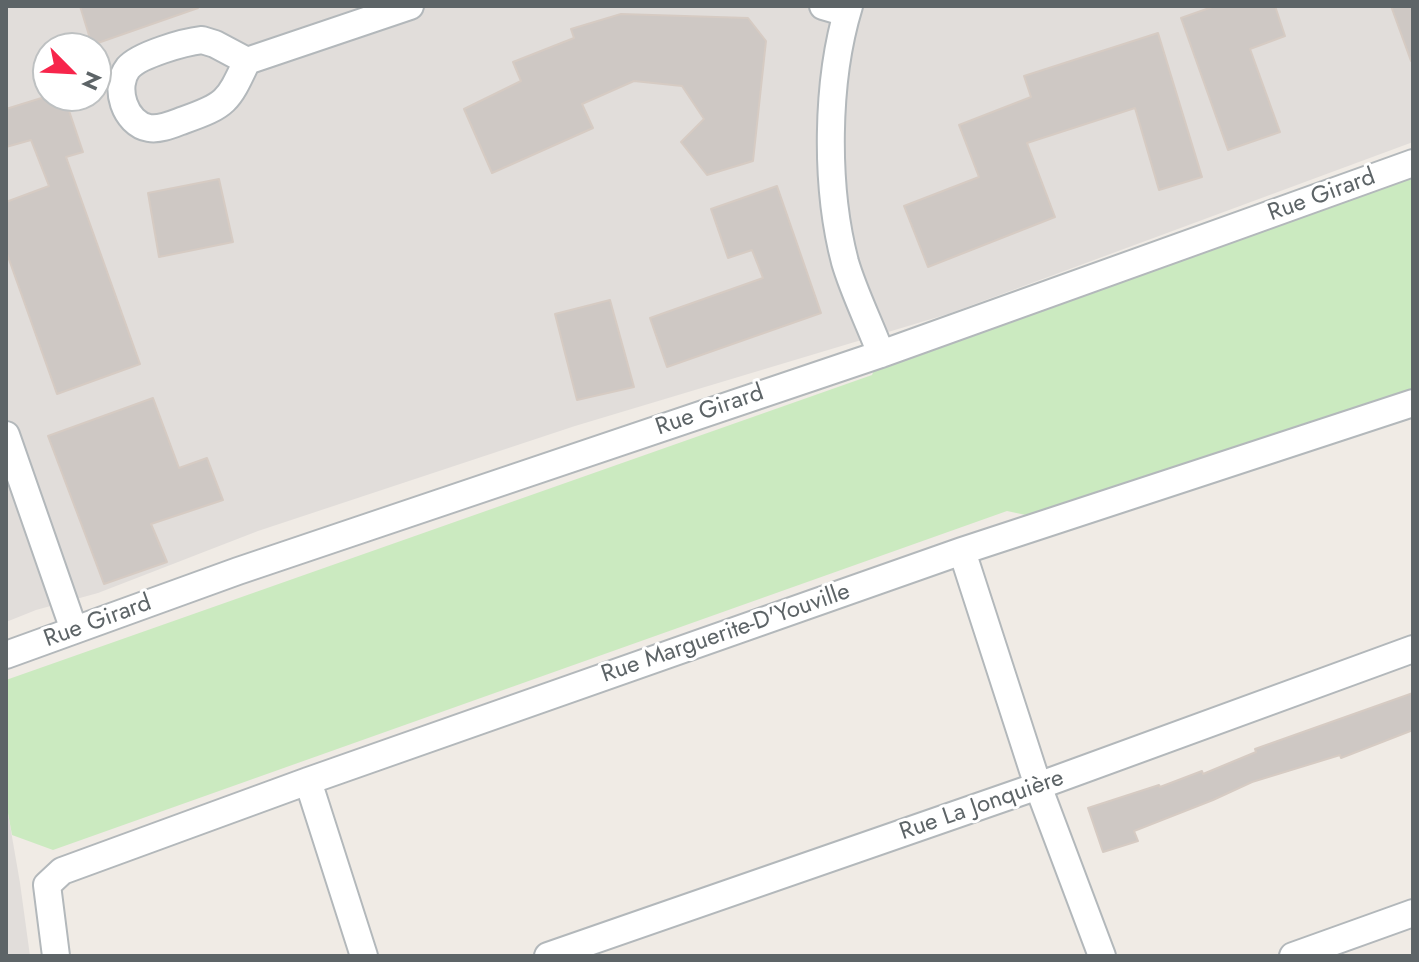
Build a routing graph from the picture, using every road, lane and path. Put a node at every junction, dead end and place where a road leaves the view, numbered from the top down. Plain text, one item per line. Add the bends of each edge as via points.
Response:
1 (410, 6) edge
2 (840, 8) edge
3 (247, 61) junction
4 (1413, 163) edge
5 (881, 354) junction
6 (1413, 403) edge
7 (6, 435) edge
8 (962, 551) junction
9 (74, 630) junction
10 (1413, 649) edge
11 (6, 655) edge
12 (308, 781) junction
13 (1038, 786) junction
14 (1413, 913) edge
15 (56, 956) edge
16 (364, 956) edge
17 (548, 956) edge
18 (1102, 956) edge
19 (1293, 956) edge

1 - 3 street
2 - 5 street via 831,142 834,199 846,263
3 - 3 street via 202,40 139,60 122,80 126,109 139,125 154,129 216,109
4 - 5 street, Rue Girard
5 - 9 street, Rue Girard
6 - 8 street, Rue Marguerite-D'Youville
7 - 9 street
8 - 12 street, Rue Marguerite-D'Youville
8 - 13 street
9 - 11 street, Rue Girard
10 - 13 street, Rue La Jonquière
12 - 15 street, Rue Marguerite-D'Youville via 62,871 47,885
12 - 16 street
13 - 17 street, Rue La Jonquière
13 - 18 street
14 - 19 street

